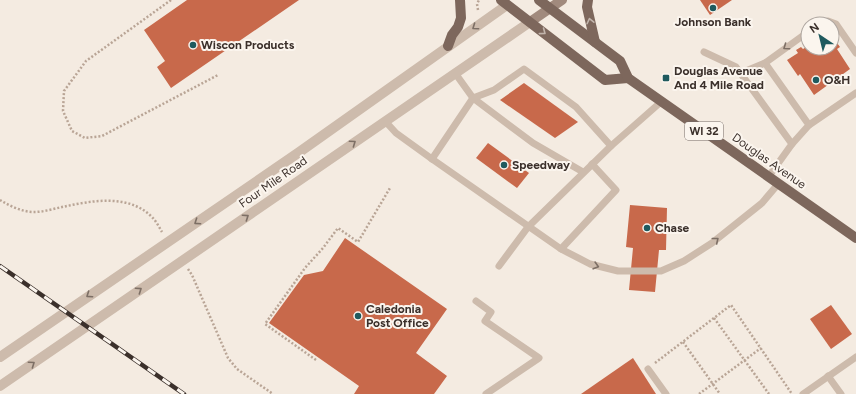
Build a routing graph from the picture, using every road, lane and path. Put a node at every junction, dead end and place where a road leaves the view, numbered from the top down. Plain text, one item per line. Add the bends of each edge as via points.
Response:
1 (171, 0) edge
2 (460, 0) edge
3 (479, 0) edge
4 (539, 0) edge
5 (562, 0) edge
6 (588, 0) edge
7 (507, 2) edge
8 (550, 8) junction
9 (478, 10) dead end
10 (530, 22) junction
11 (840, 30) edge
12 (800, 38) edge
13 (595, 42) junction
14 (448, 46) junction
15 (704, 52) dead end
16 (856, 53) edge
17 (765, 63) junction
18 (455, 73) junction
19 (741, 73) junction
20 (218, 75) dead end
21 (628, 78) junction
22 (856, 93) edge
23 (473, 98) junction
24 (662, 101) junction
25 (385, 121) junction
26 (809, 125) junction
27 (792, 144) junction
28 (611, 146) junction
29 (432, 159) junction
30 (592, 164) junction
31 (583, 172) junction
32 (769, 176) junction
33 (779, 183) junction
34 (390, 188) dead end
35 (528, 227) junction
36 (856, 238) edge
37 (561, 249) junction
38 (500, 266) dead end
39 (476, 301) dead end
40 (714, 318) junction
41 (683, 342) junction
42 (761, 348) junction
43 (856, 357) edge
44 (0, 358) edge
45 (316, 360) dead end
46 (745, 360) junction
47 (648, 368) joint
48 (828, 376) junction
49 (713, 384) junction
50 (0, 386) edge
51 (265, 389) dead end
52 (272, 394) edge
53 (486, 394) edge
54 (666, 394) edge
55 (699, 394) edge
56 (720, 394) edge
57 (769, 394) edge
58 (792, 394) edge
59 (802, 394) edge
60 (841, 394) edge

1 - 20 path via 86,61 64,91 63,111 72,132 85,138 102,136
2 - 14 main road via 461,18
3 - 9 path via 476,4
4 - 8 main road, Douglas Avenue / WI 32
5 - 8 main road, Four Mile Road
13 -> 6 main road via 587,7
7 - 10 main road
7 -> 14 street, Four Mile Road
8 - 10 main road, Four Mile Road
8 - 13 main road, Douglas Avenue / WI 32
10 - 18 street, Four Mile Road
10 -> 21 main road via 605,80
11 - 16 lane
12 -> 17 lane
13 - 21 main road, Douglas Avenue / WI 32 via 620,61
14 -> 44 street, Four Mile Road via 298,153
15 - 19 lane via 736,67
17 - 19 lane
17 - 26 lane
18 - 23 lane
18 - 25 street, Four Mile Road
19 - 27 lane
21 - 24 main road, Douglas Avenue / WI 32
22 - 26 lane
23 - 28 lane via 494,90 524,68 576,107
23 - 29 lane
23 - 31 lane via 534,143
24 - 28 lane
24 - 32 main road, Douglas Avenue / WI 32
25 - 29 lane via 396,133
50 -> 25 street, Four Mile Road
26 - 27 lane
27 - 32 lane
28 - 30 lane
29 - 35 lane
30 - 31 lane
30 - 37 lane via 616,190
31 - 35 lane
32 - 33 main road, Douglas Avenue / WI 32
33 - 36 main road, Douglas Avenue / WI 32
37 -> 33 lane via 590,264 618,271 661,271 684,262 712,243 762,203
34 - 45 path via 358,242 338,228 305,268 265,324
35 - 37 lane
35 - 38 lane
39 - 53 lane via 491,312 485,321 539,358
40 - 41 path
40 - 42 path via 731,305
40 - 46 path
41 - 47 path
41 - 49 path
42 - 46 path
42 - 58 path
43 - 48 lane
46 - 49 path
46 - 57 path
47 - 54 lane
48 - 59 lane
48 - 60 lane
49 - 55 path
49 - 56 path
51 - 52 path

